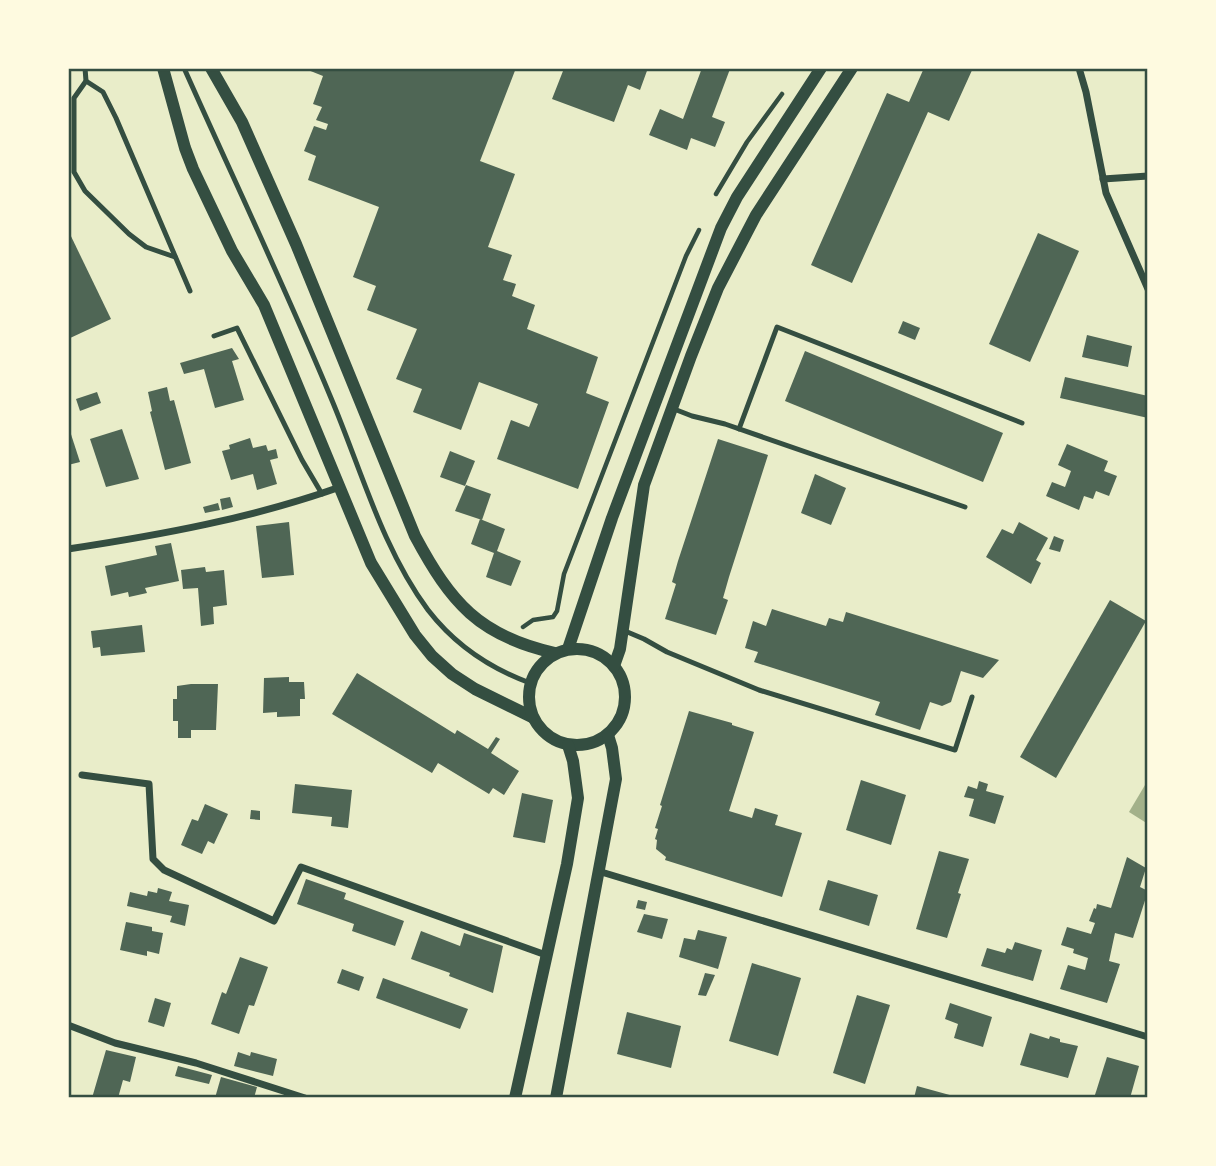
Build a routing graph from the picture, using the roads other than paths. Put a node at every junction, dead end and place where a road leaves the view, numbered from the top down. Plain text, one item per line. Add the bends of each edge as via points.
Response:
1 (85, 68) edge
2 (163, 68) edge
3 (184, 68) edge
4 (211, 68) edge
5 (821, 68) edge
6 (852, 68) edge
7 (1079, 68) edge
8 (86, 82) junction
9 (1148, 176) edge
10 (1103, 179) junction
11 (175, 257) junction
12 (1148, 289) edge
13 (190, 291) dead end
14 (214, 336) dead end
15 (671, 408) junction
16 (1023, 423) dead end
17 (739, 429) junction
18 (340, 487) junction
19 (322, 494) junction
20 (965, 507) dead end
21 (68, 549) edge
22 (622, 630) junction
23 (562, 651) junction
24 (614, 666) junction
25 (530, 683) junction
26 (972, 697) dead end
27 (532, 717) junction
28 (608, 735) junction
29 (568, 745) junction
30 (82, 775) dead end
31 (598, 871) junction
32 (546, 955) junction
33 (68, 1025) edge
34 (1148, 1037) edge
35 (305, 1098) edge
36 (515, 1098) edge
37 (556, 1098) edge

1 - 8 lane
2 - 18 street via 193,169 264,305
3 - 25 lane via 406,575 452,639 503,673
4 - 23 street via 242,122 296,244 415,537 434,572 481,623 514,642
5 - 23 street via 721,228
6 - 15 street via 743,239 718,288
7 - 10 street
8 - 11 lane via 103,92
8 - 11 lane via 74,97 74,172 85,191 129,234 146,247
9 - 10 street
10 - 12 street
11 - 13 lane
14 - 19 lane via 237,328
15 - 17 lane
15 - 22 street via 644,485
16 - 17 lane via 777,327
17 - 20 lane
18 - 19 street
18 - 27 street via 371,563 432,656 475,689
19 - 21 street via 162,534
22 - 24 street
22 - 26 lane via 759,690 955,750
23 - 24 street via 585,649
23 - 25 street via 536,671
24 - 28 street via 622,678 625,705
25 - 27 street
27 - 29 street via 540,730
28 - 29 street via 595,743
28 - 31 street via 616,779
29 - 32 street via 578,798
30 - 32 street via 149,784 153,859 164,870 274,921 301,867
31 - 34 street
31 - 37 street
32 - 36 street
33 - 35 street via 115,1044 196,1063

